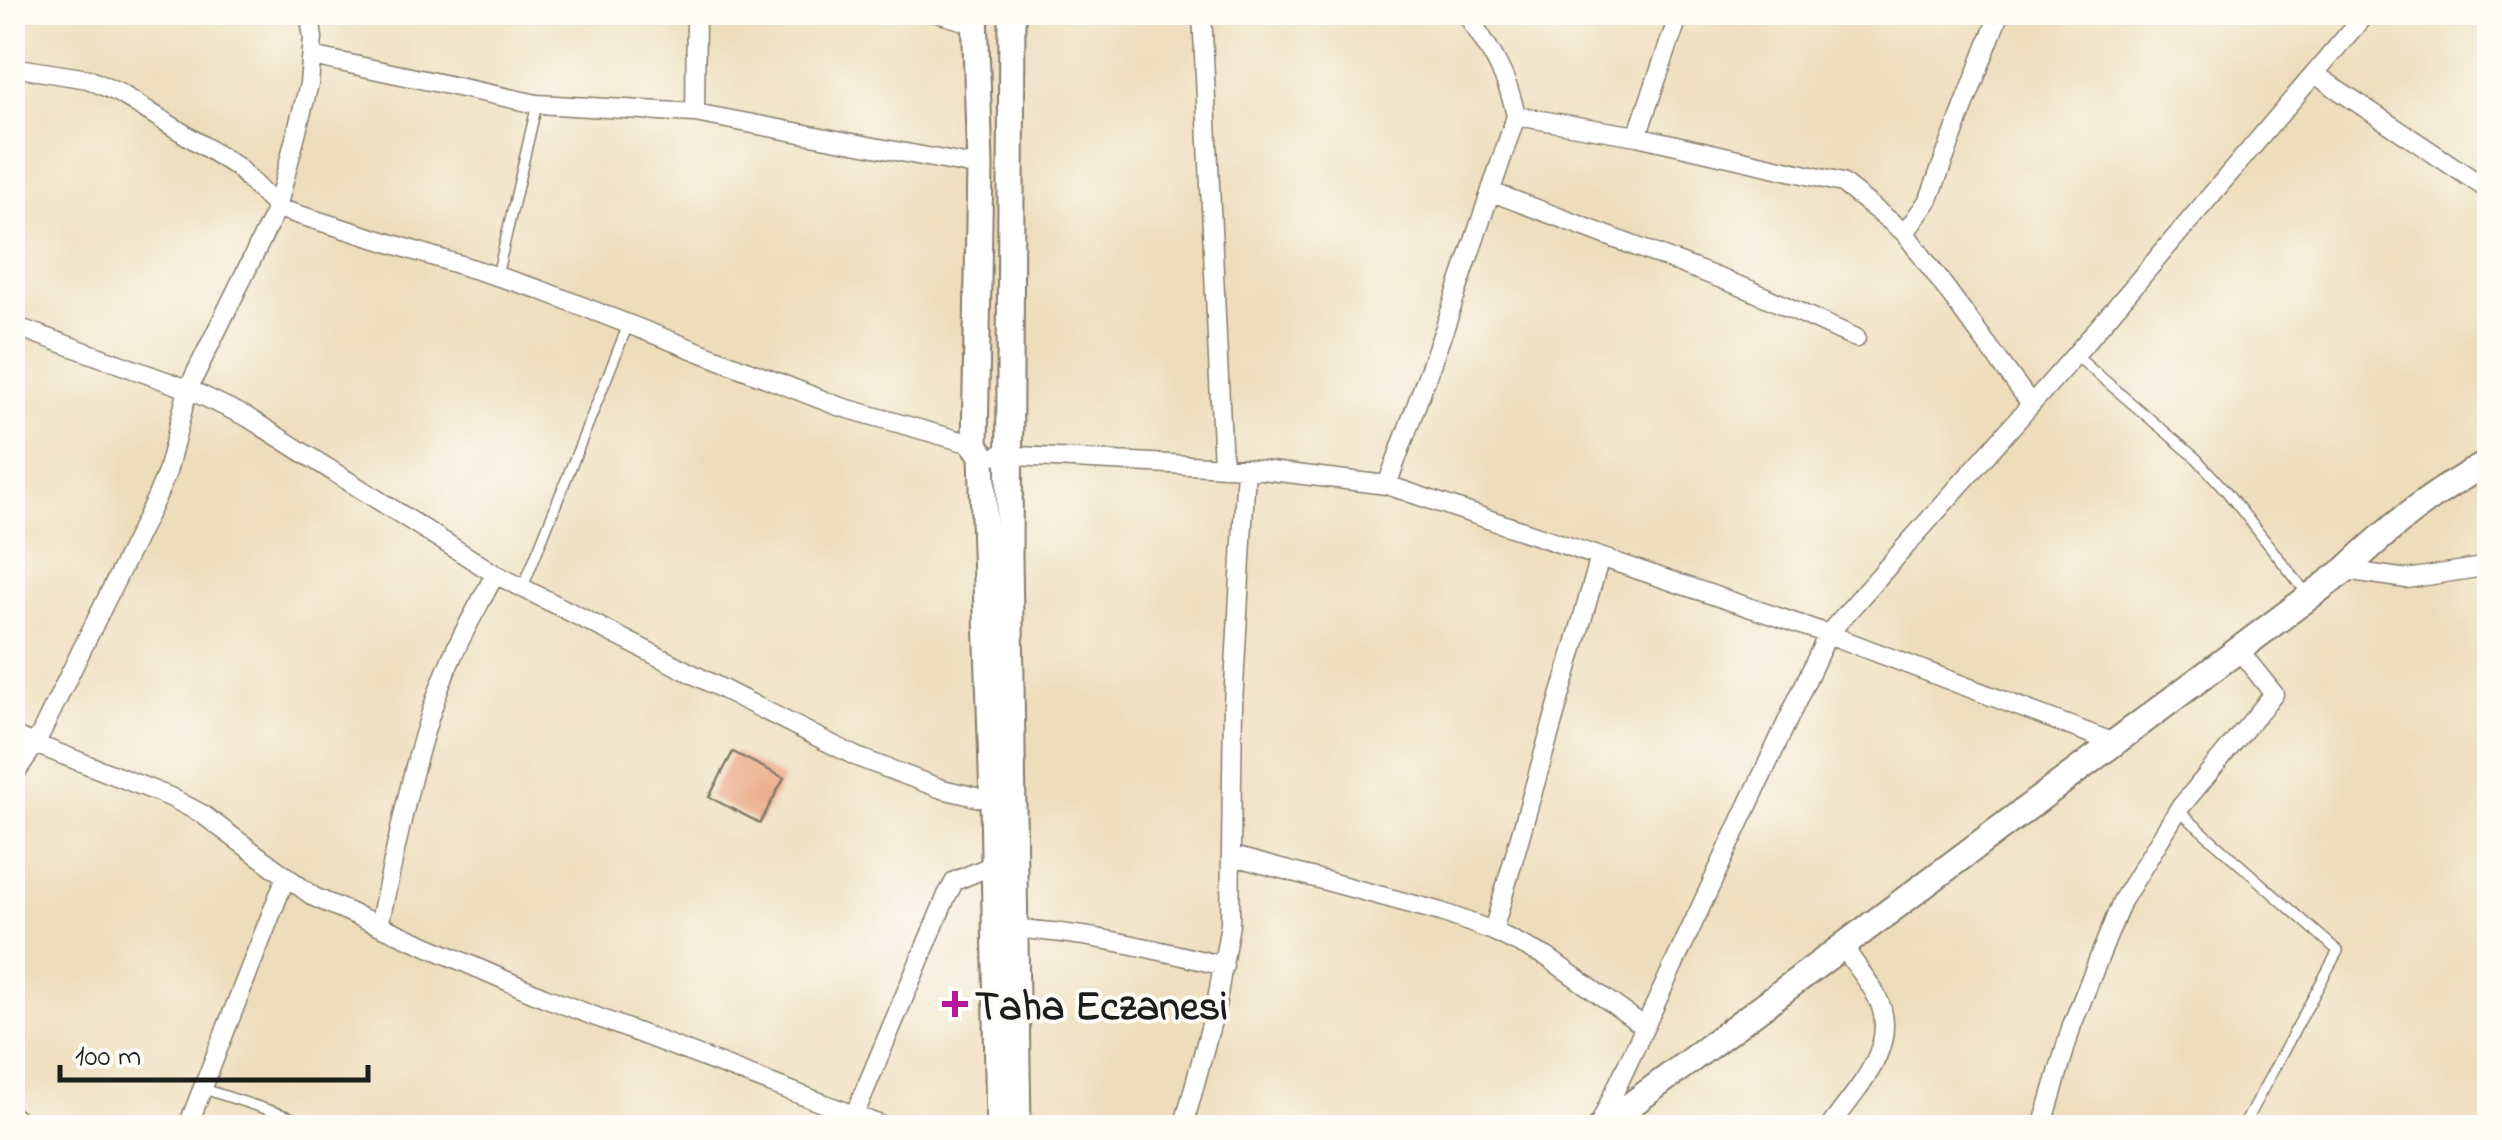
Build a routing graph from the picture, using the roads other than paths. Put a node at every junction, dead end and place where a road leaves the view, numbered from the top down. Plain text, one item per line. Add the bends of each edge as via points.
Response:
1 (309, 12) edge
2 (696, 12) edge
3 (934, 12) edge
4 (1012, 12) edge
5 (1202, 12) edge
6 (1465, 12) edge
7 (1680, 12) edge
8 (2000, 12) edge
9 (2367, 12) edge
10 (975, 18) edge
11 (312, 56) junction
12 (12, 67) edge
13 (2316, 75) junction
14 (537, 104) junction
15 (695, 113) junction
16 (1516, 116) junction
17 (1637, 136) junction
18 (980, 167) junction
19 (1492, 192) junction
20 (2490, 192) edge
21 (277, 208) junction
22 (1905, 232) junction
23 (497, 276) junction
24 (628, 325) junction
25 (12, 326) edge
26 (1856, 338) dead end
27 (2075, 355) junction
28 (188, 388) junction
29 (2030, 404) junction
30 (979, 450) junction
31 (1009, 454) junction
32 (2490, 462) edge
33 (1223, 467) junction
34 (1246, 468) junction
35 (1387, 485) junction
36 (1600, 557) junction
37 (2490, 566) edge
38 (2345, 570) junction
39 (495, 574) junction
40 (522, 588) junction
41 (2309, 597) junction
42 (1828, 634) junction
43 (2238, 649) junction
44 (12, 735) edge
45 (2112, 742) junction
46 (36, 743) junction
47 (12, 778) edge
48 (994, 801) junction
49 (2178, 810) junction
50 (1233, 856) junction
51 (993, 864) junction
52 (286, 879) junction
53 (379, 925) junction
54 (1004, 928) junction
55 (1493, 930) junction
56 (1842, 945) junction
57 (1224, 966) junction
58 (1645, 1027) junction
59 (204, 1090) junction
60 (12, 1116) edge
61 (841, 1118) edge
62 (28, 1128) edge
63 (187, 1128) edge
64 (324, 1128) edge
65 (888, 1128) edge
66 (999, 1128) edge
67 (1018, 1128) edge
68 (1183, 1128) edge
69 (1599, 1128) edge
70 (1829, 1128) edge
71 (2042, 1128) edge
72 (2242, 1128) edge

1 - 11 street
2 - 15 street
3 - 10 street
4 - 31 main road
5 - 33 street
6 - 16 street via 1494,54
7 - 17 street
8 - 22 street via 1936,183
9 - 13 street
10 - 18 main road
11 - 14 street
11 - 21 street
12 - 21 street via 88,79 120,94 238,167
13 - 20 street
13 - 27 street
14 - 15 street
14 - 23 lane
15 - 18 street
16 - 17 street
16 - 19 street
17 - 22 street via 1842,183
18 - 30 main road
19 - 26 street via 1748,289
19 - 35 street
21 - 23 street
21 - 28 street
22 - 29 street
23 - 24 street
24 - 30 street via 838,406
24 - 40 lane
25 - 28 street
27 - 29 street
27 - 41 lane via 2196,458
28 - 39 street via 263,426
28 - 46 street via 157,496
29 - 42 street
30 - 31 street
30 - 48 main road
31 - 33 street
31 - 54 main road
32 - 38 main road via 2406,514
33 - 34 street
34 - 35 street
34 - 50 street via 1233,704
35 - 36 street
36 - 42 street
36 - 55 street
37 - 38 street via 2407,579
38 - 41 main road
39 - 40 street
39 - 53 street via 431,714
40 - 48 street via 857,757
41 - 43 main road
42 - 45 street
42 - 58 street
43 - 45 main road
43 - 49 street via 2274,694
44 - 46 street
45 - 56 main road
46 - 47 street
46 - 52 street via 202,814
48 - 51 main road
49 - 71 street via 2122,901 2072,1025
49 - 72 lane via 2338,951
50 - 55 street
50 - 57 street
51 - 54 main road
51 - 61 street via 955,881
52 - 53 street
52 - 59 street
53 - 61 street
54 - 57 street via 1106,937
54 - 66 main road
54 - 67 main road
55 - 58 street via 1547,957
56 - 69 main road
56 - 70 street via 1878,998 1883,1030 1873,1067
57 - 68 street
58 - 69 street
59 - 63 street
59 - 64 lane
60 - 62 street
61 - 65 street

